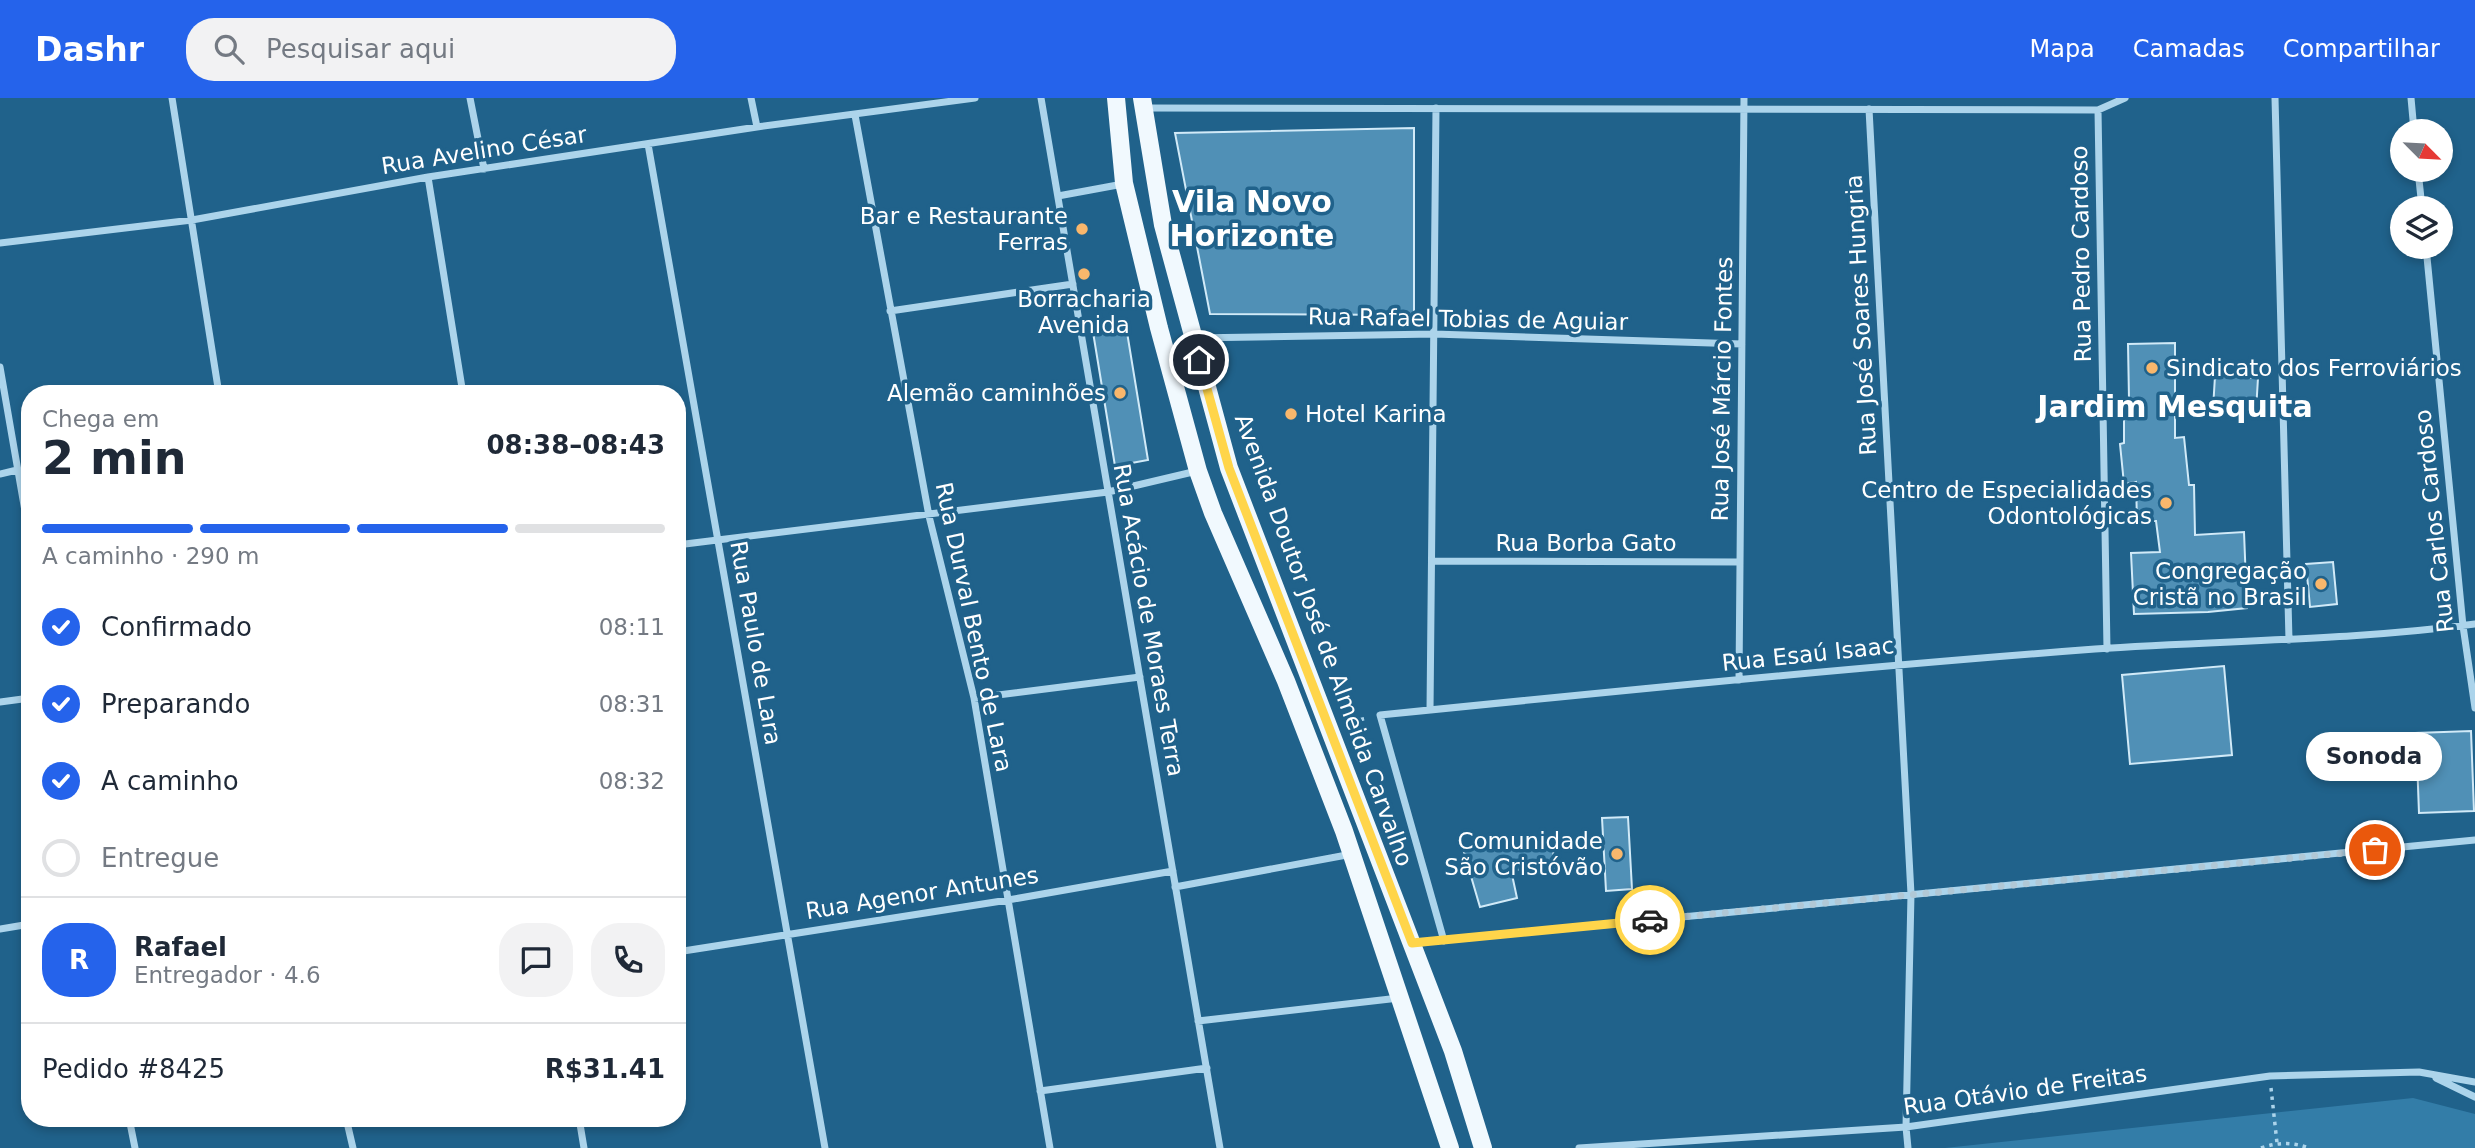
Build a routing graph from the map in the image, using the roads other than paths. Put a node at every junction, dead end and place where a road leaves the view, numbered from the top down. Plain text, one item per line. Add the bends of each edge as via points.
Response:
1 (172, 98) edge
2 (470, 98) edge
3 (751, 98) edge
4 (975, 98) edge
5 (1041, 98) edge
6 (1116, 98) edge
7 (1744, 98) edge
8 (2125, 98) edge
9 (2275, 98) edge
10 (2411, 98) edge
11 (1142, 103) edge
12 (1436, 108) junction
13 (1744, 109) junction
14 (1870, 109) junction
15 (2098, 110) junction
16 (855, 115) junction
17 (2413, 119) edge
18 (757, 127) junction
19 (648, 144) junction
20 (484, 169) junction
21 (428, 177) junction
22 (1124, 183) junction
23 (1058, 196) junction
24 (192, 220) junction
25 (0, 243) edge
26 (2427, 259) edge
27 (1073, 284) junction
28 (890, 310) junction
29 (1434, 334) junction
30 (1193, 338) junction
31 (1742, 344) junction
32 (0, 367) edge
33 (218, 385) edge
34 (462, 385) edge
35 (17, 470) junction
36 (1198, 471) junction
37 (0, 474) edge
38 (21, 492) edge
39 (1108, 492) junction
40 (929, 516) junction
41 (718, 539) junction
42 (686, 544) edge
43 (1432, 561) junction
44 (1740, 562) junction
45 (2475, 624) edge
46 (2463, 626) junction
47 (2289, 640) junction
48 (2107, 649) junction
49 (1899, 664) junction
50 (1140, 677) junction
51 (1739, 680) junction
52 (974, 698) junction
53 (21, 699) edge
54 (0, 702) edge
55 (2475, 708) edge
56 (1430, 710) junction
57 (2475, 840) edge
58 (1353, 854) junction
59 (1173, 871) junction
60 (1175, 887) junction
61 (1911, 894) junction
62 (1008, 900) junction
63 (21, 925) edge
64 (0, 929) edge
65 (788, 935) junction
66 (1444, 941) junction
67 (1412, 943) junction
68 (686, 951) edge
69 (1400, 998) junction
70 (1198, 1021) junction
71 (1207, 1068) junction
72 (2418, 1072) junction
73 (2475, 1083) edge
74 (1041, 1091) junction
75 (2475, 1097) edge
76 (1906, 1126) junction
77 (132, 1127) edge
78 (348, 1127) edge
79 (580, 1127) edge
80 (135, 1148) edge
81 (353, 1148) edge
82 (583, 1148) edge
83 (825, 1148) edge
84 (1050, 1148) edge
85 (1220, 1148) edge
86 (1450, 1148) edge
87 (1483, 1148) edge
88 (1579, 1148) edge
89 (1908, 1148) edge

1 - 24 street
2 - 20 street
3 - 18 street
4 - 16 street, Rua Avelino César
5 - 23 street, Rua Acácio de Moraes Terra
6 - 22 main road, Avenida Doutor José de Almeida Carvalho
7 - 13 street, Rua José Márcio Fontes
8 - 15 street
9 - 47 street
10 - 17 street
11 - 12 street
11 - 30 main road, Avenida Doutor José de Almeida Carvalho via 1163,225
12 - 13 street
12 - 29 street
13 - 14 street
13 - 31 street, Rua José Márcio Fontes
14 - 15 street
14 - 49 street, Rua José Soares Hungria
15 - 48 street, Rua Pedro Cardoso
16 - 18 street, Rua Avelino César
16 - 28 street, Rua Durval Bento de Lara
18 - 19 street, Rua Avelino César
19 - 20 street, Rua Avelino César
19 - 41 street, Rua Paulo de Lara
20 - 21 street, Rua Avelino César
21 - 24 street, Rua Avelino César
21 - 34 street
22 - 23 street
22 - 36 main road, Avenida Doutor José de Almeida Carvalho
23 - 27 street, Rua Acácio de Moraes Terra
24 - 25 street, Rua Avelino César
24 - 33 street
26 - 46 street, Rua Carlos Cardoso
27 - 28 street
27 - 39 street, Rua Acácio de Moraes Terra
28 - 40 street, Rua Durval Bento de Lara
29 - 30 street, Rua Rafael Tobias de Aguiar
29 - 31 street, Rua Rafael Tobias de Aguiar
29 - 43 street
30 - 67 main road, Avenida Doutor José de Almeida Carvalho via 1229,468
31 - 44 street, Rua José Márcio Fontes
32 - 35 street
35 - 37 street
35 - 38 street
36 - 39 street
36 - 58 main road, Avenida Doutor José de Almeida Carvalho
39 - 40 street
39 - 50 street, Rua Acácio de Moraes Terra
40 - 41 street
40 - 52 street, Rua Durval Bento de Lara
41 - 42 street
41 - 65 street, Rua Paulo de Lara
43 - 44 street, Rua Borba Gato
43 - 56 street
44 - 51 street, Rua José Márcio Fontes
45 - 46 street, Rua Esaú Isaac
46 - 47 street, Rua Esaú Isaac
46 - 55 street, Rua Carlos Cardoso
47 - 48 street, Rua Esaú Isaac
48 - 49 street, Rua Esaú Isaac
49 - 51 street, Rua Esaú Isaac
49 - 61 street, Rua José Soares Hungria
50 - 52 street
50 - 59 street, Rua Acácio de Moraes Terra
51 - 56 street, Rua Esaú Isaac
52 - 62 street, Rua Durval Bento de Lara
53 - 54 street
56 - 66 street, Rua Esaú Isaac via 1380,715
57 - 61 street
58 - 60 street
58 - 69 main road, Avenida Doutor José de Almeida Carvalho
59 - 60 street, Rua Acácio de Moraes Terra
59 - 62 street, Rua Agenor Antunes
60 - 70 street, Rua Acácio de Moraes Terra
61 - 66 street
61 - 76 street, Rua José Soares Hungria
62 - 65 street, Rua Agenor Antunes
62 - 74 street, Rua Durval Bento de Lara
63 - 64 street
65 - 68 street, Rua Agenor Antunes
65 - 83 street, Rua Paulo de Lara
66 - 67 street
67 - 87 main road, Avenida Doutor José de Almeida Carvalho
69 - 70 street
69 - 86 main road, Avenida Doutor José de Almeida Carvalho
70 - 71 street, Rua Acácio de Moraes Terra
71 - 74 street
71 - 85 street, Rua Acácio de Moraes Terra
72 - 73 street, Rua Otávio de Freitas
72 - 75 street
72 - 76 street, Rua Otávio de Freitas via 2270,1076
74 - 84 street, Rua Durval Bento de Lara
76 - 88 street, Rua Otávio de Freitas
76 - 89 street, Rua José Soares Hungria
77 - 80 street
78 - 81 street
79 - 82 street

